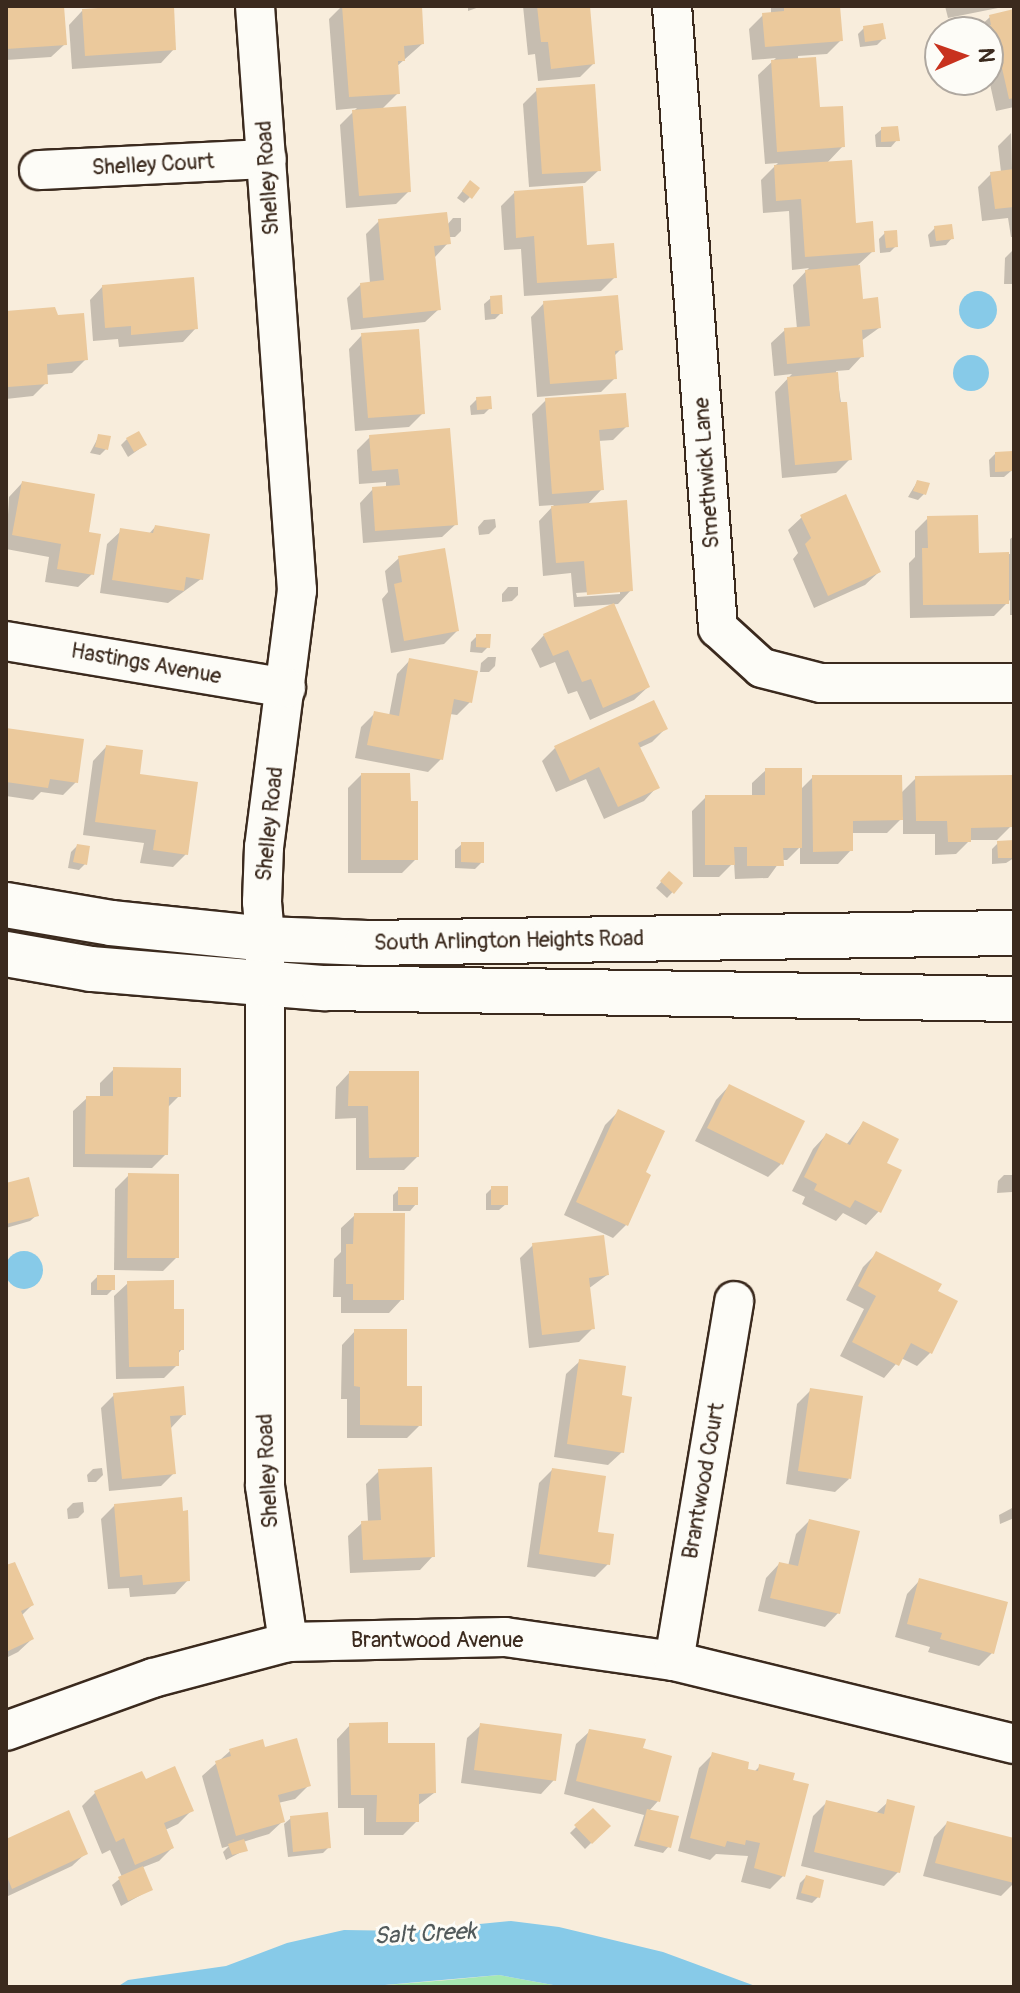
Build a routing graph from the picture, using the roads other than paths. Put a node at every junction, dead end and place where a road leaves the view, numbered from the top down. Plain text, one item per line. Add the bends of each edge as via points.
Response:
1 (255, 6) edge
2 (672, 6) edge
3 (267, 159) junction
4 (39, 170) dead end
5 (6, 641) edge
6 (1014, 683) edge
7 (286, 688) junction
8 (6, 905) edge
9 (1014, 933) edge
10 (265, 939) junction
11 (6, 954) edge
12 (263, 985) junction
13 (1014, 999) edge
14 (734, 1301) dead end
15 (288, 1642) junction
16 (674, 1661) junction
17 (6, 1731) edge
18 (1014, 1744) edge

1 - 3 street, Shelley Road
2 - 6 street, Smethwick Lane via 718,628 762,668 821,683
3 - 4 street, Shelley Court
3 - 7 street, Shelley Road via 297,590
5 - 7 street, Hastings Avenue
7 - 10 street, Shelley Road via 264,847
8 - 10 main road, South Arlington Heights Road via 111,923
9 - 10 main road, South Arlington Heights Road via 396,943
10 - 12 street, Shelley Road
11 - 12 main road, South Arlington Heights Road via 91,969
12 - 13 main road, South Arlington Heights Road
12 - 15 street, Shelley Road via 265,1486
14 - 16 street, Brantwood Court
15 - 16 street, Brantwood Avenue via 505,1637
15 - 17 street, Brantwood Avenue via 153,1678
16 - 18 street, Brantwood Avenue

